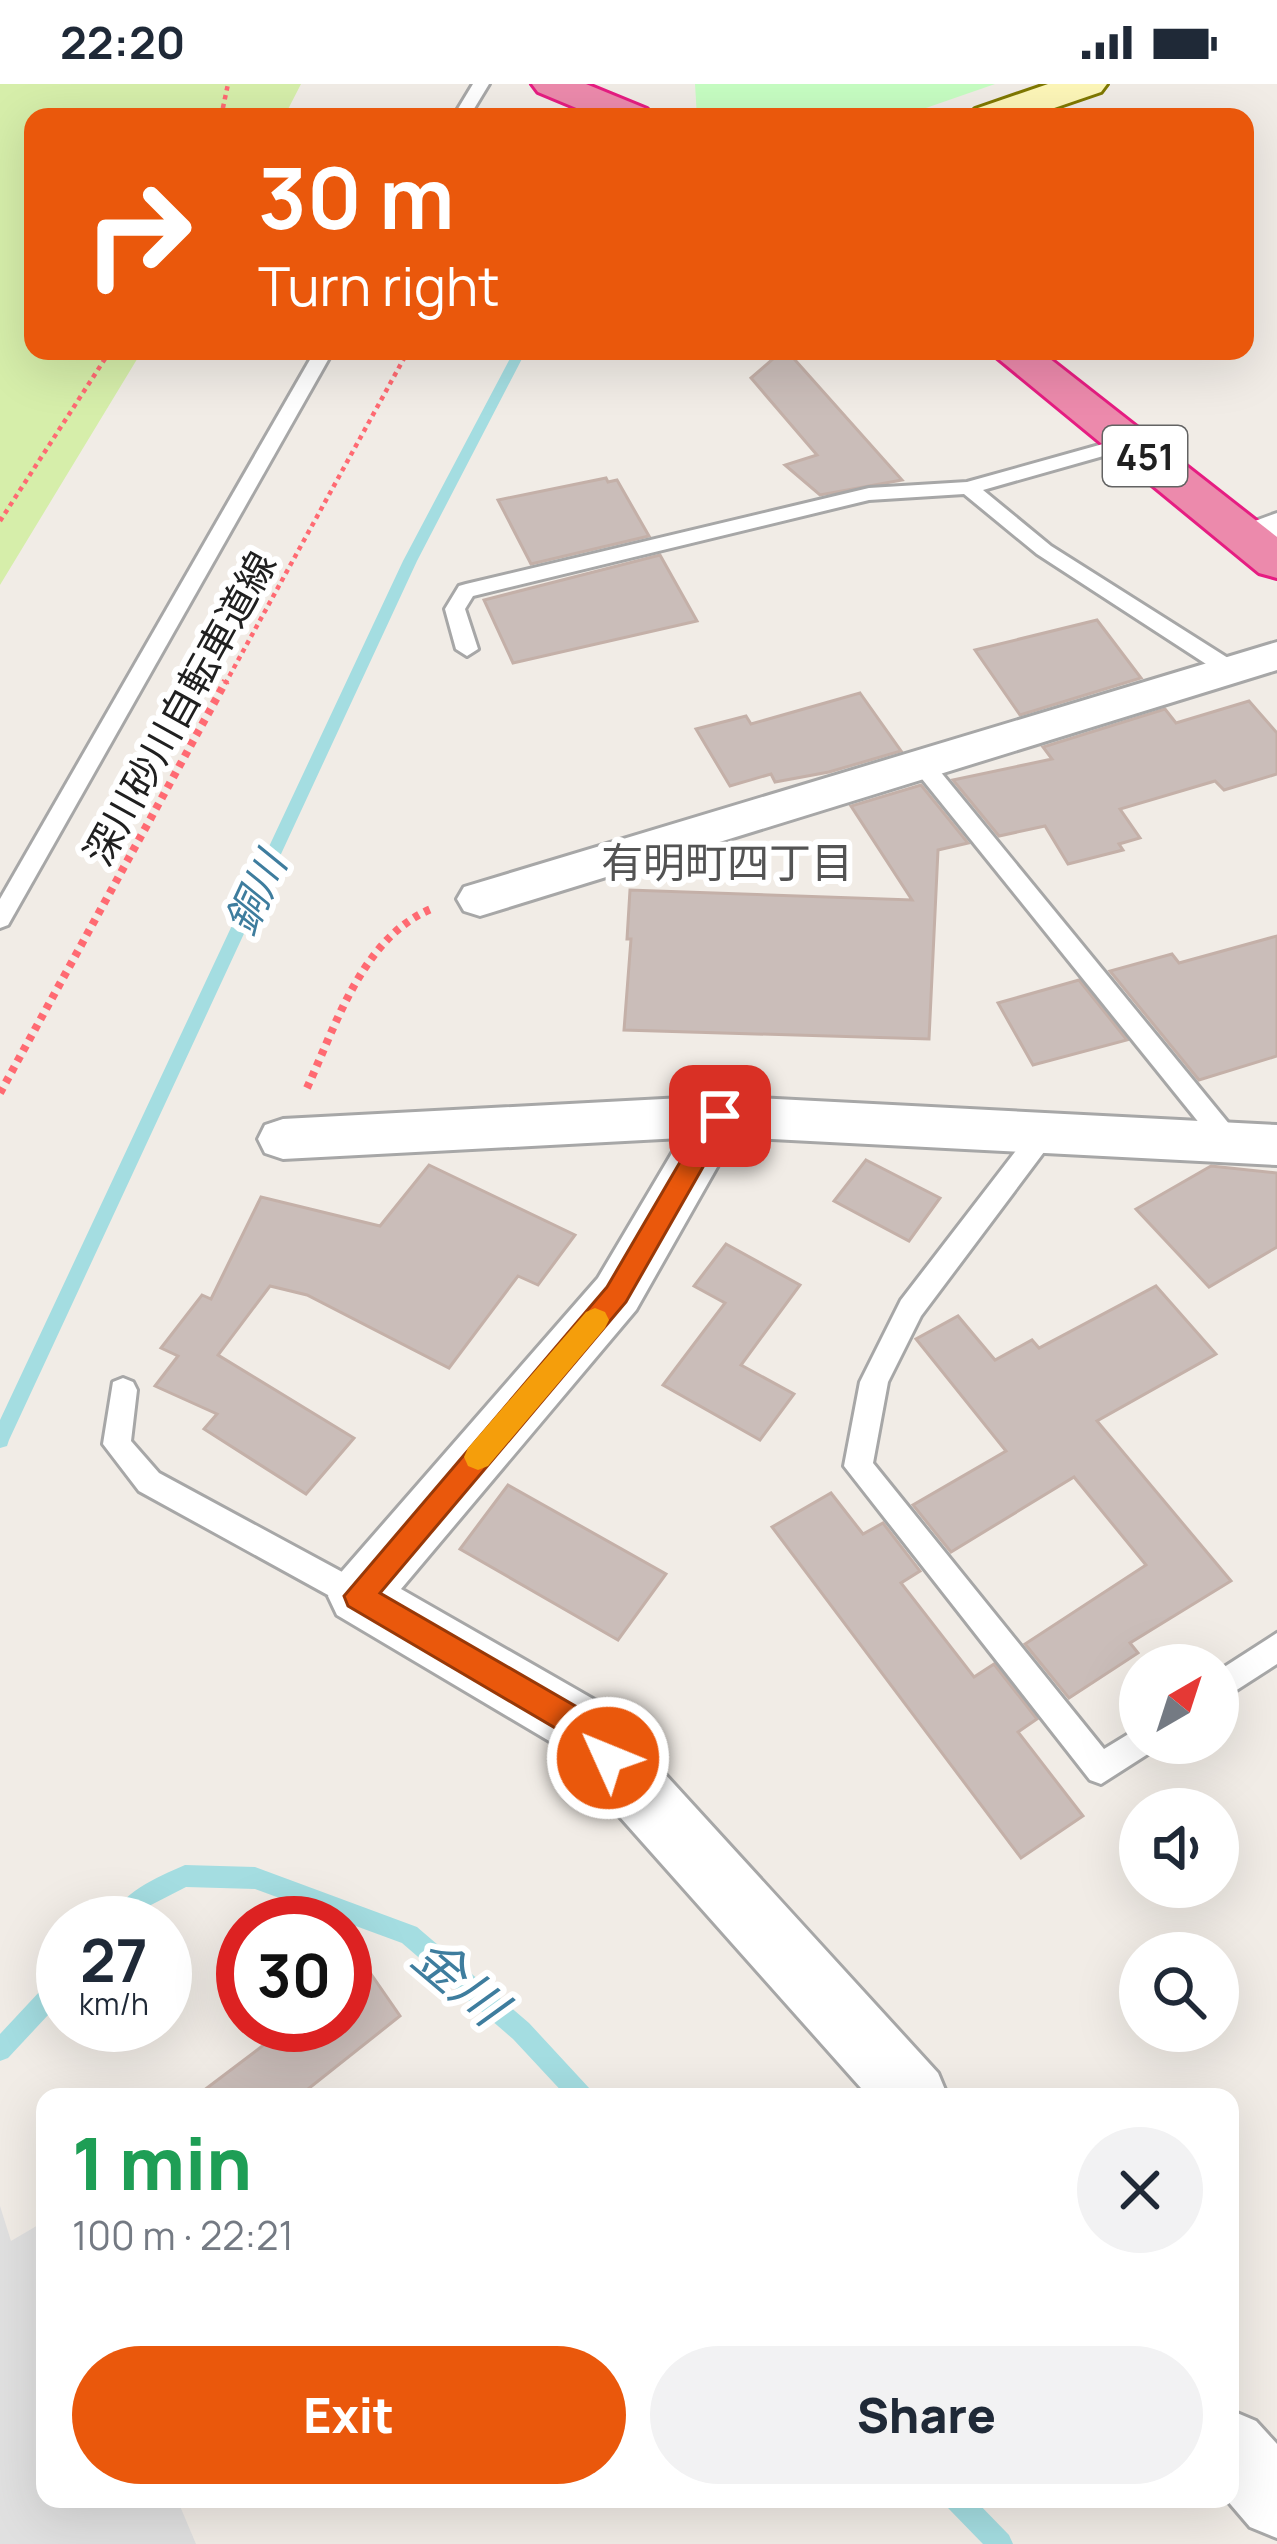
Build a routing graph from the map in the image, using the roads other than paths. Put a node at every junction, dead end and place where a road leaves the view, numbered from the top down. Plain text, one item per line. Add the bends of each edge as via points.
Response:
1 (552, 84) edge
2 (1087, 84) edge
3 (610, 108) edge
4 (1015, 108) edge
5 (319, 360) edge
6 (1023, 360) edge
7 (1128, 443) junction
8 (968, 488) junction
9 (1267, 542) edge
10 (467, 649) dead end
11 (1277, 656) edge
12 (1231, 670) junction
13 (922, 764) junction
14 (479, 899) road end
15 (0, 919) edge
16 (720, 1116) junction
17 (1044, 1133) junction
18 (283, 1139) road end
19 (1254, 1144) edge
20 (123, 1390) dead end
21 (358, 1596) junction
22 (1277, 1647) edge
23 (1239, 1673) edge
24 (1119, 1757) edge
25 (906, 2088) edge
26 (1239, 2457) edge
27 (1277, 2500) edge

1 - 3 highway
2 - 4 street
5 - 15 lane
6 - 7 highway, 451
7 - 8 lane
7 - 9 highway, 451
8 - 10 lane via 869,494 466,591 455,609
8 - 12 lane via 1044,550
11 - 12 street
12 - 13 street
13 - 14 street
13 - 19 lane
16 - 17 street
16 - 18 street
16 - 21 street via 617,1294
17 - 19 street
17 - 24 lane via 911,1308 874,1382 858,1466 1101,1769
20 - 21 lane via 117,1444 148,1482
21 - 25 street via 578,1724
22 - 23 lane
26 - 27 street

